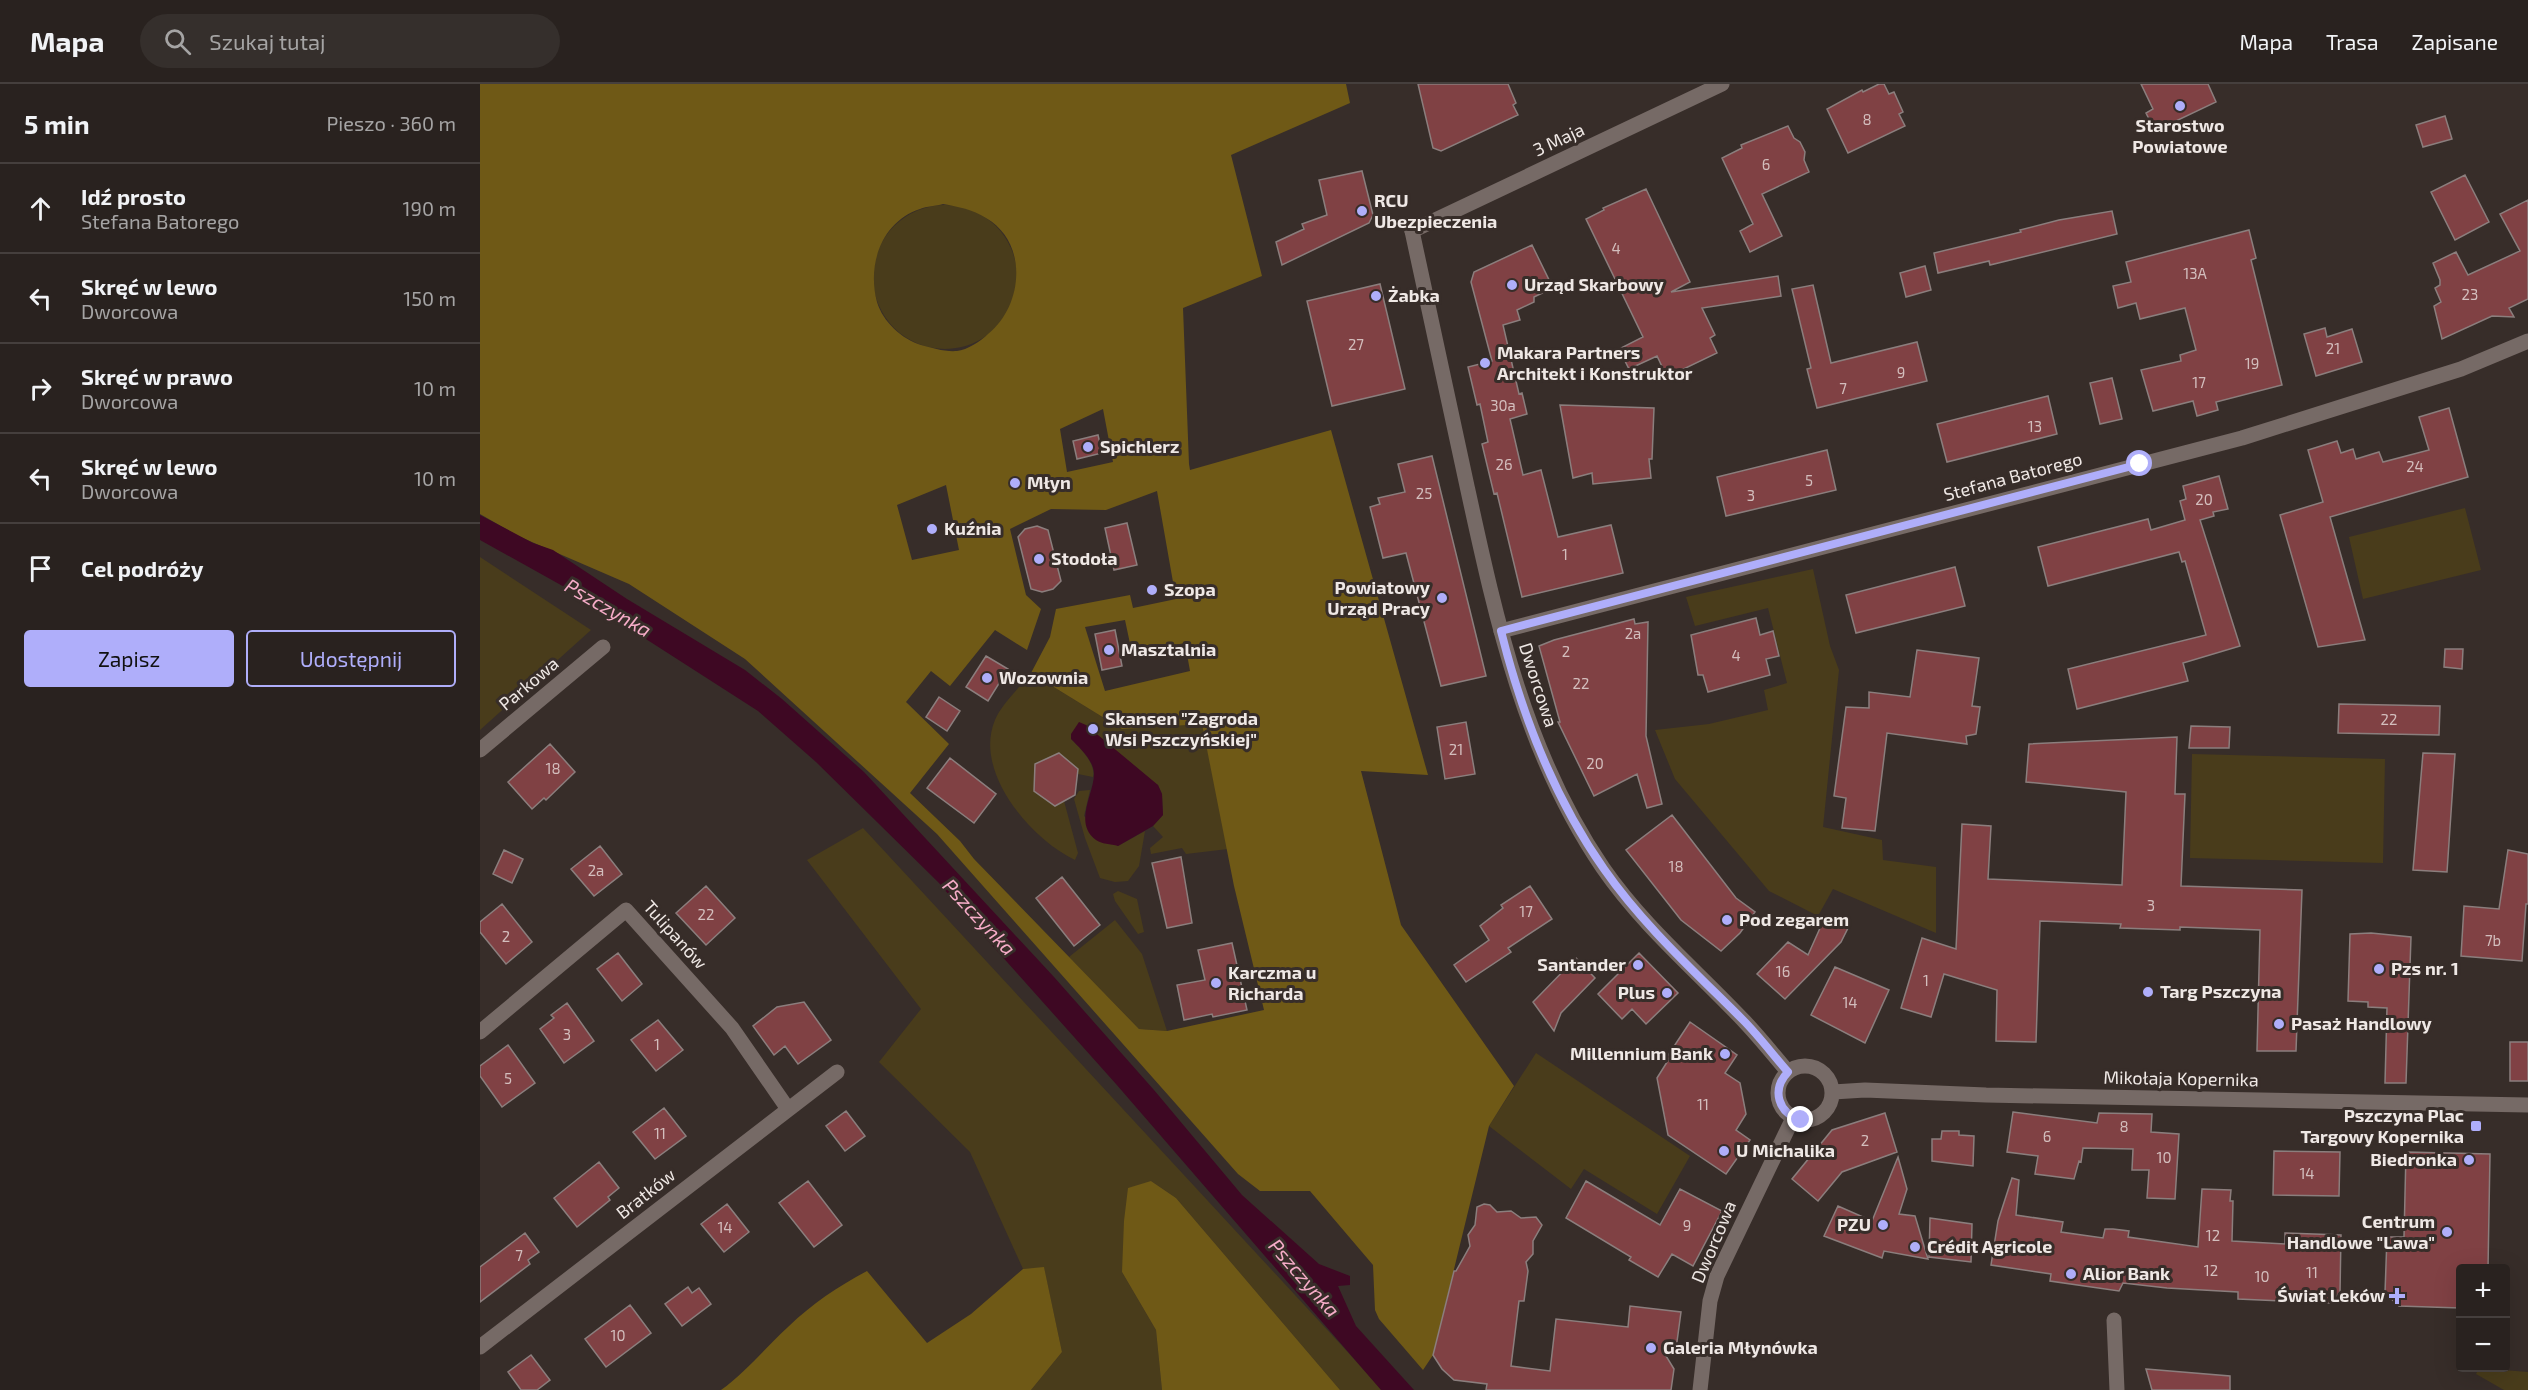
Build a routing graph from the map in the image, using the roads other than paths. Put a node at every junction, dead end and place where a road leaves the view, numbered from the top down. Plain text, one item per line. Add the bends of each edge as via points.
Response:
1 (1722, 84) edge
2 (1412, 231) joint
3 (2528, 341) edge
4 (1501, 631) junction
5 (603, 647) dead end
6 (480, 750) edge
7 (480, 1032) edge
8 (837, 1072) dead end
9 (1788, 1072) junction
10 (1833, 1092) junction
11 (2528, 1105) edge
12 (788, 1109) junction
13 (1793, 1118) junction
14 (2114, 1320) dead end
15 (480, 1347) edge
16 (1700, 1390) edge
17 (2117, 1390) edge

1 - 2 street, 3 Maja
2 - 4 street, Dworcowa
3 - 4 street, Stefana Batorego via 2461,369 2242,438
4 - 9 street, Dworcowa via 1534,737 1581,834 1605,870 1687,966 1745,1022
5 - 6 street, Parkowa
7 - 12 street, Tulipanów via 626,910 732,1028
8 - 12 street, Bratków
9 - 10 street via 1801,1066 1815,1068 1827,1077
9 - 13 street via 1780,1083 1779,1099
10 - 11 street, Mikołaja Kopernika
10 - 13 street via 1830,1105 1818,1118
12 - 15 street, Bratków
13 - 16 street, Dworcowa via 1717,1276 1710,1301
14 - 17 street

